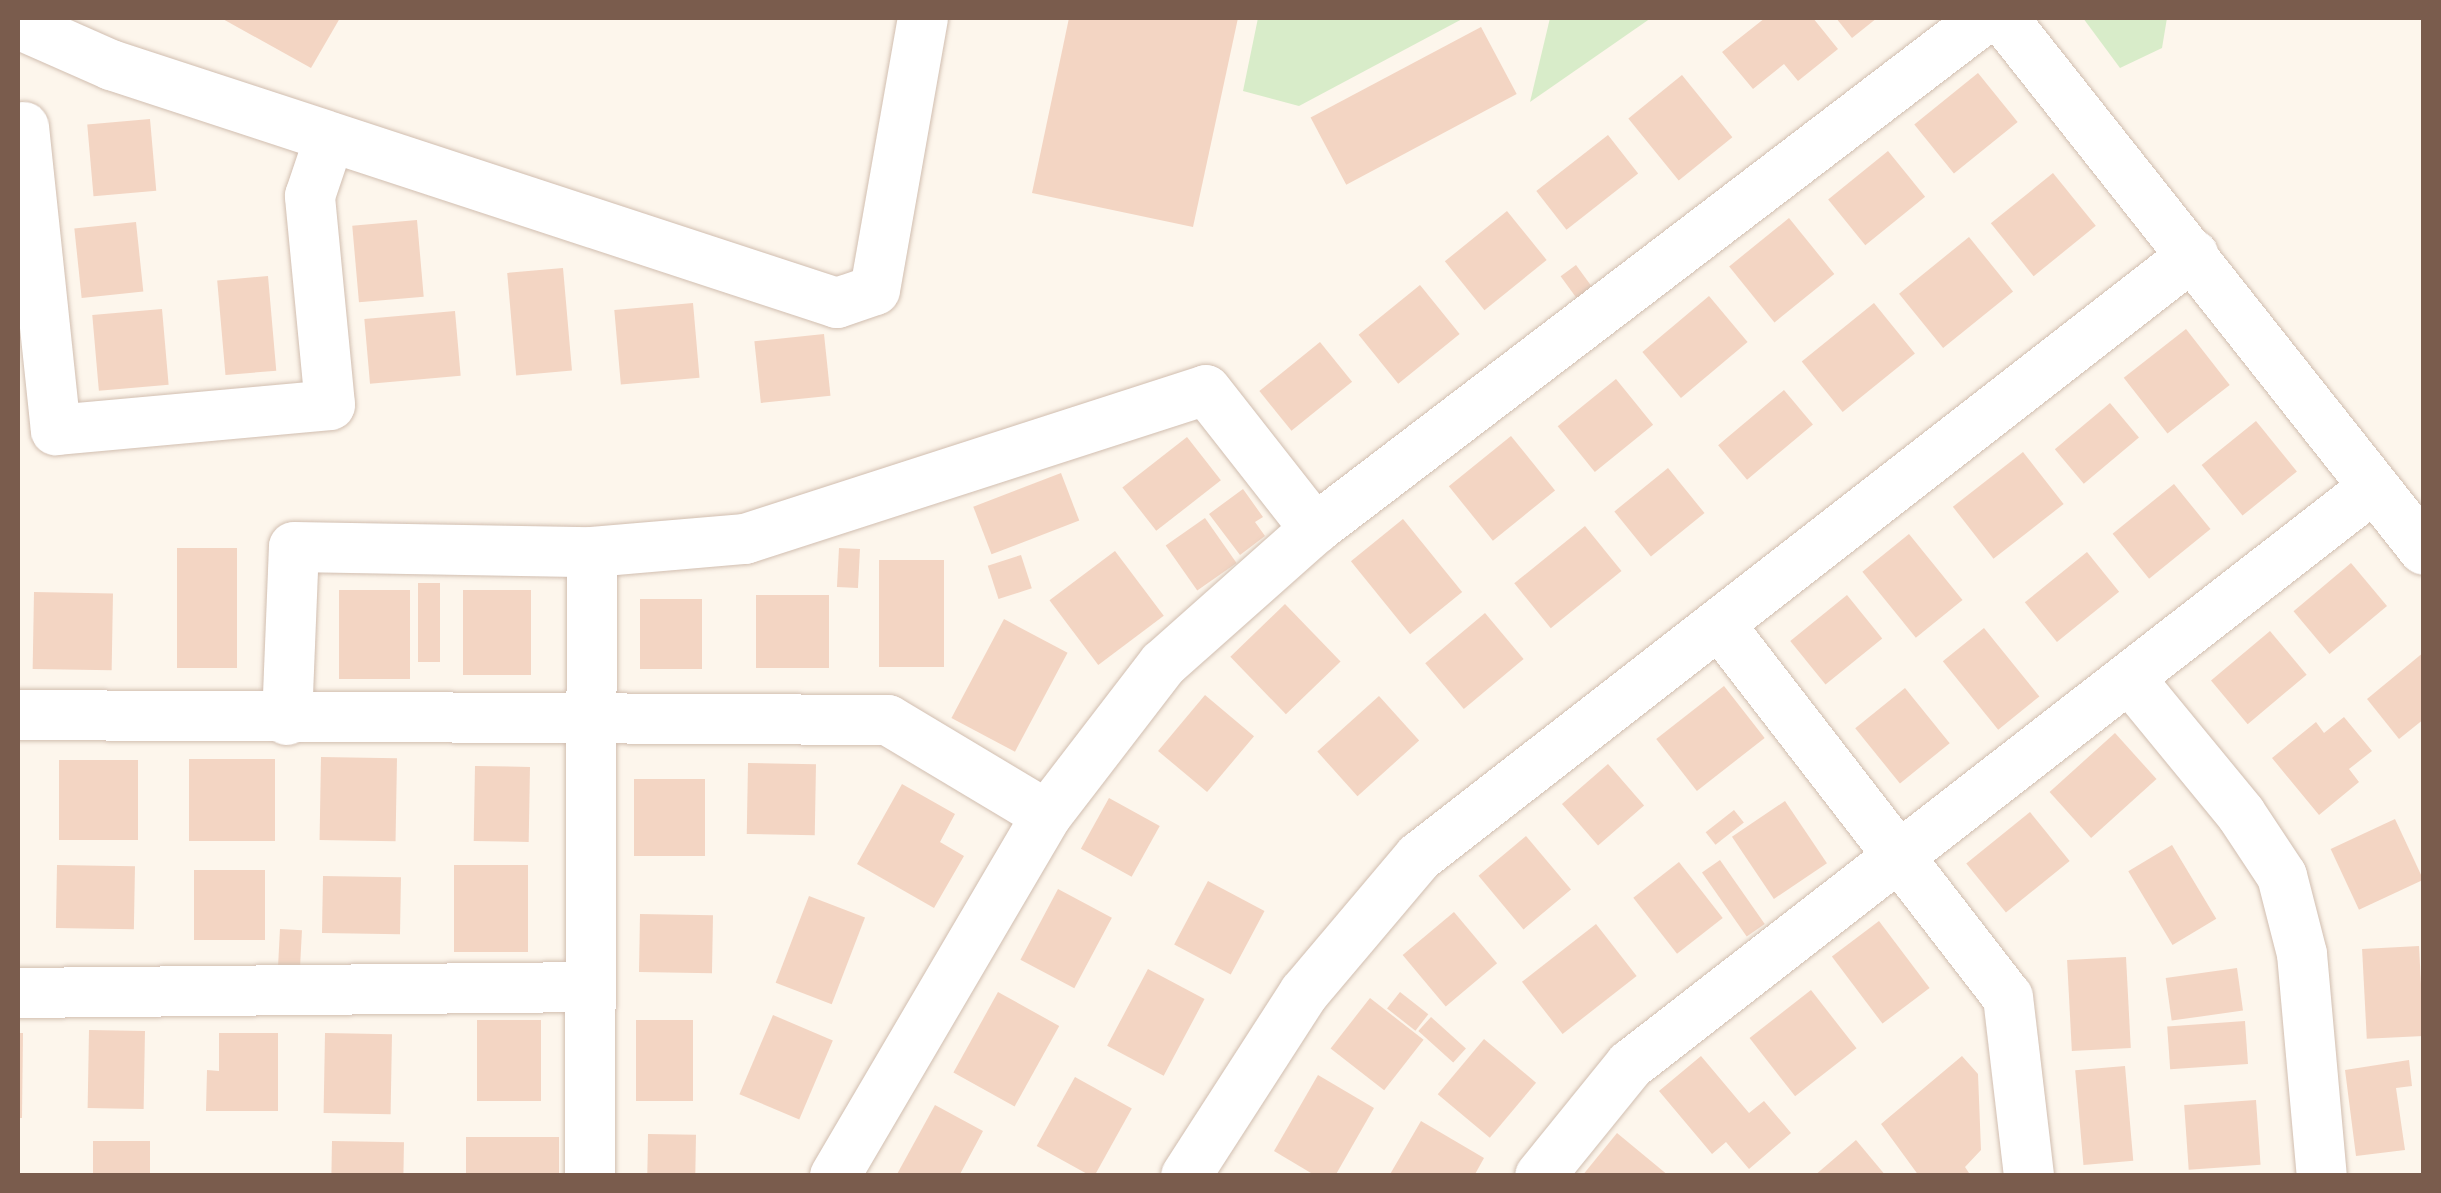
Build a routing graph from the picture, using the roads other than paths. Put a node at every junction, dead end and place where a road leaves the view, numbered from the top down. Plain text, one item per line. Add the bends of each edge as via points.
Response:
1 (923, 18) edge
2 (1985, 18) edge
3 (2002, 18) edge
4 (18, 24) edge
5 (24, 127) dead end
6 (330, 137) junction
7 (2193, 255) junction
8 (2373, 488) junction
9 (1314, 528) junction
10 (2424, 550) edge
11 (592, 552) junction
12 (1720, 625) junction
13 (2131, 680) junction
14 (18, 715) edge
15 (286, 720) junction
16 (591, 723) junction
17 (1048, 815) junction
18 (1898, 855) junction
19 (588, 986) junction
20 (18, 993) edge
21 (590, 1176) edge
22 (835, 1176) edge
23 (1186, 1176) edge
24 (1540, 1176) edge
25 (2029, 1176) edge
26 (2322, 1176) edge

1 - 6 street via 875,290 838,302
2 - 9 street
3 - 7 street
4 - 6 street via 111,65
5 - 6 street via 56,430 330,405 310,196
7 - 8 street
7 - 12 street
8 - 10 street
8 - 13 street
9 - 11 street via 1206,390 744,538
9 - 17 street via 1163,664
11 - 15 street via 294,547
11 - 16 street
12 - 18 street
12 - 23 street via 1419,857 1304,993
13 - 18 street
13 - 26 street via 2241,814 2282,876 2302,954
14 - 15 street
15 - 16 street
16 - 17 street via 888,720
16 - 19 street
17 - 22 street
18 - 24 street via 1630,1065
18 - 25 street via 2008,997
19 - 20 street
19 - 21 street

